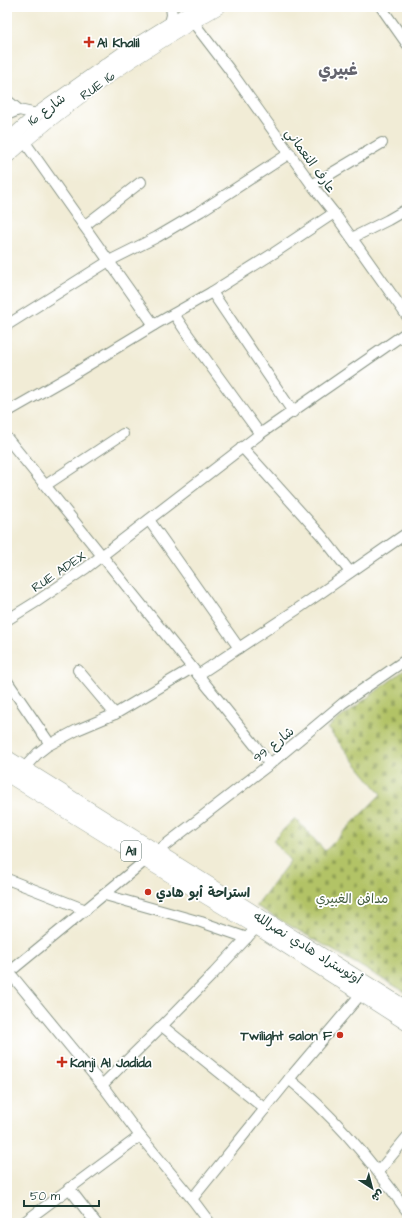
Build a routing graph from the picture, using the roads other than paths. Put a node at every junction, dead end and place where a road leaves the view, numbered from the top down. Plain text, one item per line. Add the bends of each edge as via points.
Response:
1 (171, 7) edge
2 (219, 7) edge
3 (381, 7) edge
4 (192, 14) edge
5 (170, 23) junction
6 (407, 44) edge
7 (7, 101) edge
8 (7, 107) edge
9 (19, 110) junction
10 (37, 114) junction
11 (7, 115) edge
12 (7, 132) edge
13 (7, 141) edge
14 (24, 141) junction
15 (382, 143) dead end
16 (290, 153) junction
17 (7, 157) edge
18 (141, 182) dead end
19 (312, 185) junction
20 (407, 209) edge
21 (334, 213) junction
22 (84, 226) junction
23 (352, 238) junction
24 (109, 261) junction
25 (212, 292) junction
26 (174, 314) junction
27 (407, 316) edge
28 (7, 325) edge
29 (154, 325) junction
30 (407, 332) edge
31 (7, 412) edge
32 (293, 412) junction
33 (123, 434) dead end
34 (260, 434) junction
35 (7, 438) edge
36 (242, 447) junction
37 (46, 485) junction
38 (149, 520) junction
39 (407, 533) edge
40 (103, 556) junction
41 (350, 572) junction
42 (7, 620) edge
43 (239, 648) junction
44 (407, 659) edge
45 (78, 670) dead end
46 (195, 671) junction
47 (7, 680) edge
48 (115, 714) junction
49 (50, 744) junction
50 (7, 758) edge
51 (270, 764) junction
52 (24, 768) junction
53 (7, 774) edge
54 (152, 856) junction
55 (7, 879) edge
56 (105, 895) junction
57 (86, 910) junction
58 (252, 932) junction
59 (8, 973) edge
60 (361, 994) junction
61 (407, 1009) edge
62 (407, 1023) edge
63 (162, 1026) junction
64 (289, 1079) junction
65 (102, 1085) junction
66 (266, 1109) junction
67 (140, 1136) junction
68 (407, 1137) edge
69 (378, 1172) junction
70 (69, 1188) junction
71 (192, 1199) junction
72 (407, 1211) edge
73 (23, 1223) edge
74 (96, 1223) edge
75 (210, 1223) edge

1 - 5 street
2 - 4 main road, شارع 16
3 - 6 street
4 - 5 main road, شارع 16
4 - 14 main road, RUE 16
4 - 16 street, عارف النعماني
5 - 10 main road, شارع 16 via 123,52
7 - 8 street
7 - 9 street
9 - 10 street
9 - 11 street
10 - 13 main road, شارع 16
12 - 13 street
14 - 17 main road, RUE 16
14 - 22 street
15 - 19 street
16 - 19 street, عارف النعماني
16 - 24 street via 201,211
18 - 22 street
19 - 21 street, عارف النعماني
20 - 23 street
21 - 23 street, عارف النعماني
21 - 25 street
22 - 24 street
23 - 27 street, عارف النعماني
24 - 28 street
24 - 29 street
25 - 26 street
25 - 32 street
26 - 29 street
26 - 34 street
29 - 31 street
30 - 32 street, RUE ADEX
32 - 34 street, RUE ADEX
33 - 37 street
34 - 36 street, RUE ADEX
35 - 37 street
36 - 38 street, RUE ADEX
36 - 41 street via 322,535
37 - 40 street
38 - 40 street, RUE ADEX
38 - 43 street
39 - 41 street
40 - 42 street, RUE ADEX
40 - 46 street
41 - 43 street
43 - 46 street
44 - 51 street, شارع 99 via 343,703
45 - 48 street
46 - 48 street
46 - 51 street
47 - 49 street
48 - 49 street
49 - 52 street
50 - 52 highway, أوتوستراد هادي نصرالله / A11
51 - 54 street, شارع 99
52 - 54 highway, أوتوستراد هادي نصرالله / A11
53 - 54 highway, أوتوستراد هادي نصرالله / A11
54 - 56 street, شارع 99
54 - 58 highway, أوتوستراد هادي نصرالله / A11
54 - 61 highway, أوتوستراد هادي نصرالله / A11
55 - 57 street
56 - 57 street, شارع 99
56 - 58 street via 201,922
57 - 59 street, شارع 99
58 - 60 highway, أوتوستراد هادي نصرالله / A11
58 - 63 street
59 - 65 street
60 - 62 highway, أوتوستراد هادي نصرالله / A11
60 - 64 street
63 - 65 street
63 - 66 street
64 - 66 street
64 - 69 street via 321,1107
65 - 67 street
66 - 71 street
67 - 70 street
67 - 71 street
68 - 69 street
69 - 72 street
70 - 73 street
70 - 74 street
71 - 75 street

